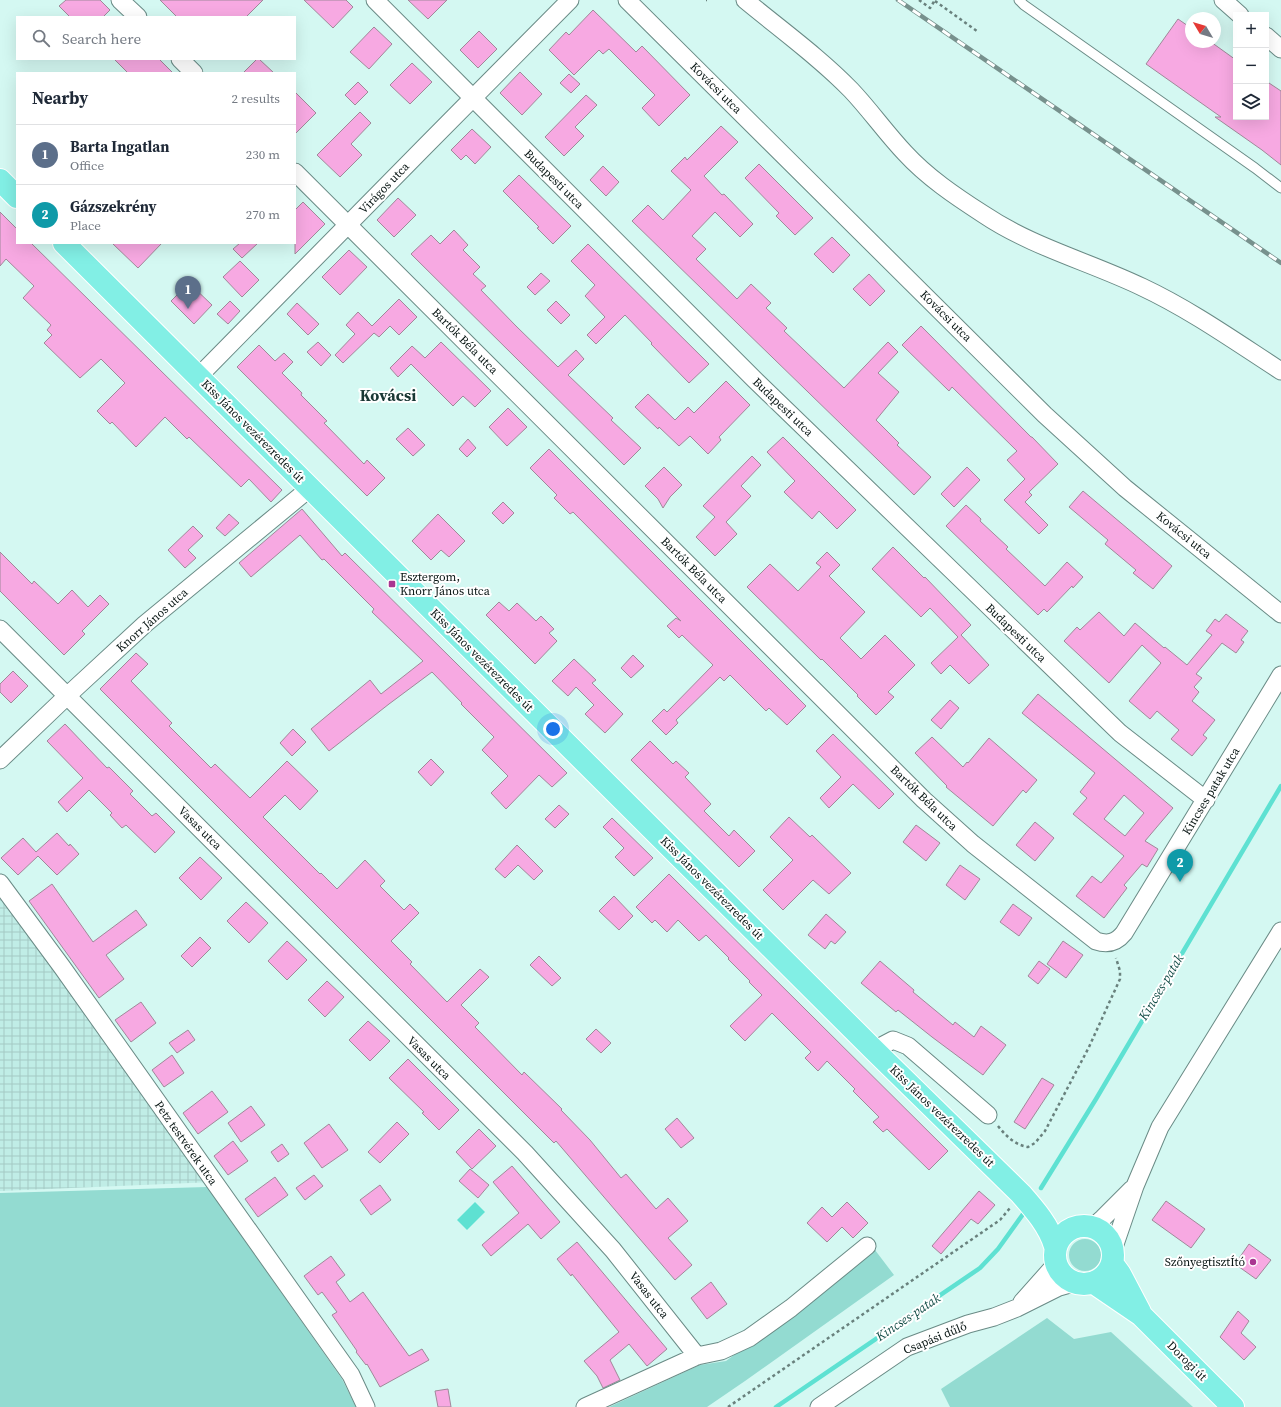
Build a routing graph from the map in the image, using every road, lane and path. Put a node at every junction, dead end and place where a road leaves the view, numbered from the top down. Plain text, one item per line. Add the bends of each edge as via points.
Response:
1 (120, 0) edge
2 (375, 0) edge
3 (570, 0) edge
4 (627, 0) edge
5 (745, 0) edge
6 (919, 0) edge
7 (935, 0) edge
8 (1019, 0) edge
9 (1222, 0) edge
10 (1236, 12) edge
11 (137, 16) edge
12 (978, 31) dead end
13 (1269, 39) edge
14 (1281, 49) edge
15 (181, 60) edge
16 (193, 72) edge
17 (473, 97) junction
18 (296, 173) edge
19 (0, 180) edge
20 (1281, 188) edge
21 (16, 196) edge
22 (349, 225) junction
23 (65, 244) edge
24 (1281, 371) edge
25 (198, 377) junction
26 (310, 488) junction
27 (1281, 614) edge
28 (0, 629) edge
29 (1281, 676) edge
30 (66, 696) junction
31 (0, 760) edge
32 (1206, 800) junction
33 (0, 883) edge
34 (1281, 931) edge
35 (1112, 942) junction
36 (874, 1050) junction
37 (988, 1115) joint
38 (1135, 1186) junction
39 (1044, 1214) junction
40 (1000, 1220) dead end
41 (1083, 1227) junction
42 (867, 1246) dead end
43 (1055, 1255) junction
44 (1112, 1257) junction
45 (1083, 1283) junction
46 (1017, 1308) junction
47 (1141, 1315) junction
48 (697, 1356) junction
49 (366, 1407) edge
50 (585, 1407) edge
51 (728, 1407) edge
52 (819, 1407) edge
53 (1233, 1407) edge

1 - 11 street
2 - 17 street, Budapesti utca
3 - 17 street, Virágos utca
4 - 27 street, Kovácsi utca via 1045,415 1125,488
5 - 24 street via 841,80 916,164 972,207 1034,242 1111,273 1176,304
6 - 7 path via 930,8
7 - 12 path
8 - 20 lane
9 - 10 street
13 - 14 street
15 - 16 street
17 - 22 street, Virágos utca
17 - 32 street, Budapesti utca via 749,375 1120,733
18 - 22 street, Bartók Béla utca
19 - 21 main road
22 - 25 street, Virágos utca
22 - 35 street, Bartók Béla utca via 930,805 973,844 1091,937 1106,944
23 - 25 main road, Kiss János vezérezredes út
25 - 26 main road, Kiss János vezérezredes út
26 - 30 street, Knorr János utca via 145,624
26 - 36 main road, Kiss János vezérezredes út
28 - 30 street, Vasas utca
29 - 32 street, Kincses patak utca
30 - 31 street, Knorr János utca
30 - 48 street, Vasas utca via 525,1154 614,1250
32 - 35 street, Kincses patak utca via 1124,934
33 - 49 street, Petz testvérek utca via 351,1375
34 - 38 street via 1160,1127
35 - 37 path via 1120,979 1089,1047 1045,1131 1036,1143 1028,1147 1021,1146 1012,1141
36 - 37 street via 893,1040 908,1046
36 - 39 main road, Kiss János vezérezredes út
38 - 41 street via 1103,1218
38 - 44 street
39 - 41 main road, Kiss János vezérezredes út
39 - 43 main road, Kiss János vezérezredes út
40 - 51 path
41 - 43 main road via 1065,1232 1060,1238
41 - 44 main road via 1100,1231 1106,1236 1110,1242
42 - 48 street via 791,1308 749,1338 721,1351
43 - 45 main road via 1062,1276
43 - 46 street, Csapási dűlő
44 - 45 main road via 1105,1276
44 - 47 main road, Dorogi út
45 - 46 street, Csapási dűlő via 1059,1287
45 - 47 main road, Dorogi út
46 - 52 street, Csapási dűlő via 907,1347
47 - 53 main road, Dorogi út
48 - 50 street

